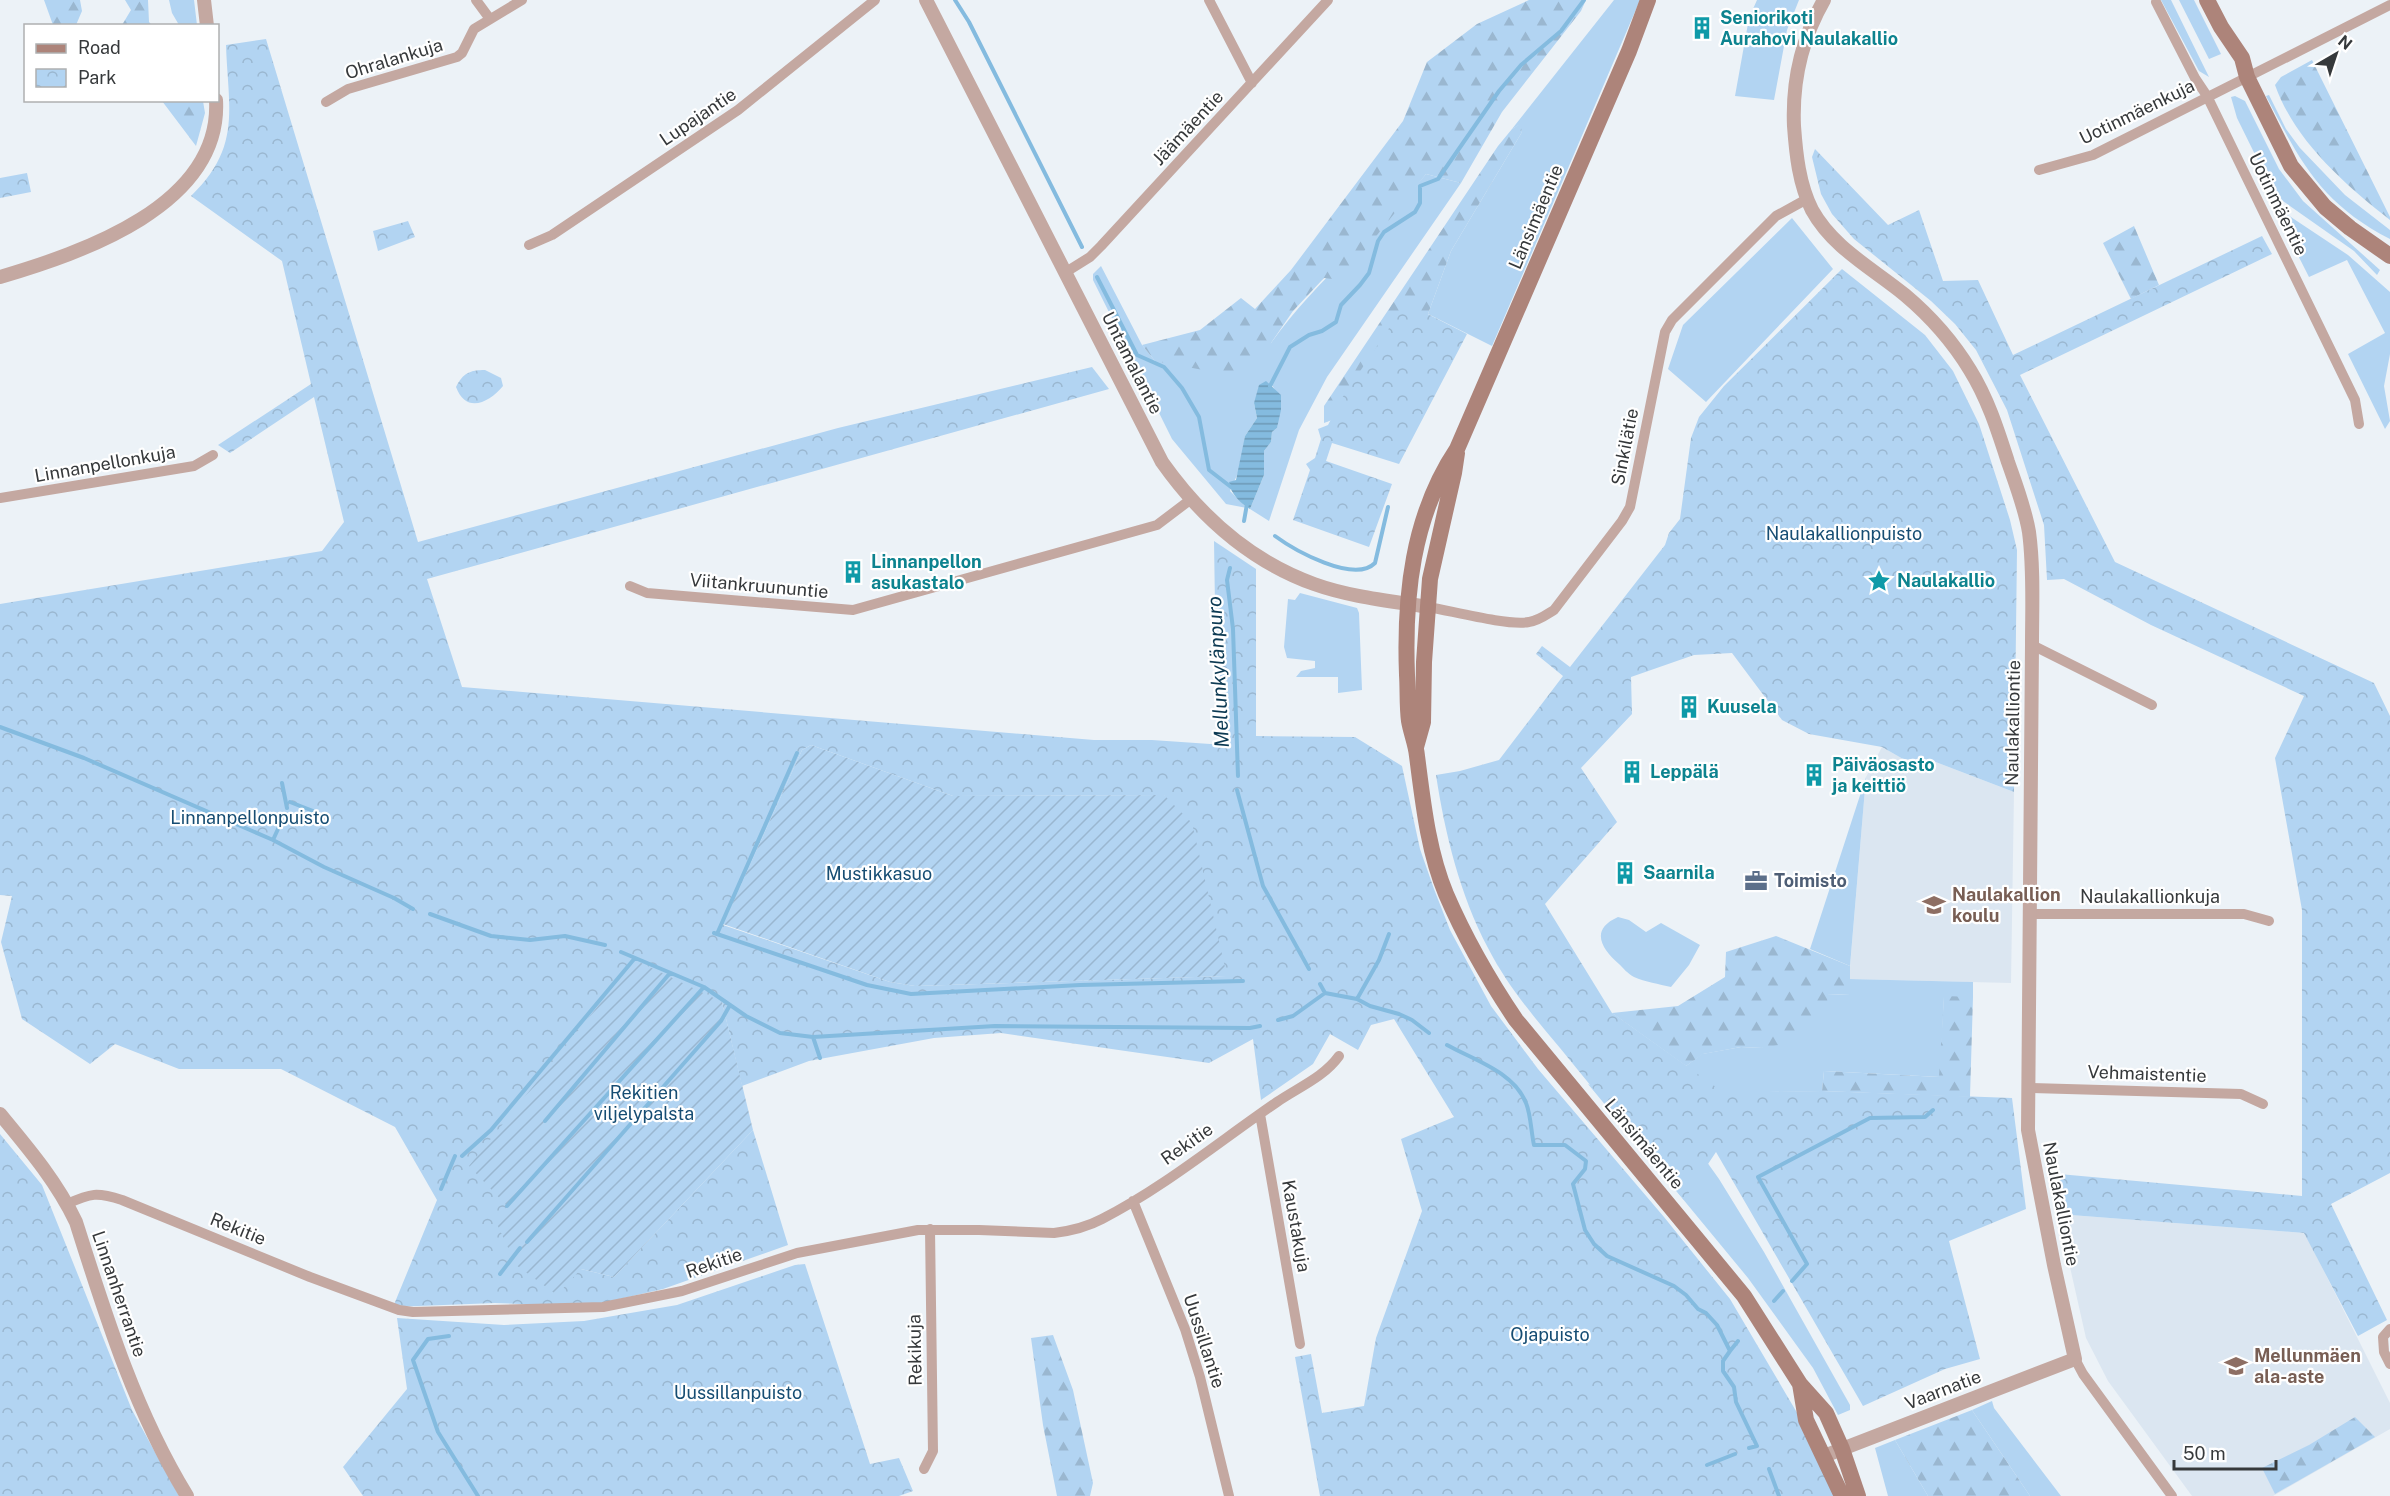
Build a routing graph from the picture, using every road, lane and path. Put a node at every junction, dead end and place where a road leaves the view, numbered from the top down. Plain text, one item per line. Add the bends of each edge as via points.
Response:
1 (204, 0) edge
2 (476, 0) edge
3 (522, 0) edge
4 (875, 0) edge
5 (926, 0) edge
6 (1209, 0) edge
7 (1328, 0) edge
8 (1648, 0) edge
9 (1824, 0) edge
10 (2207, 0) edge
11 (2156, 2) dead end
12 (2390, 4) edge
13 (490, 19) junction
14 (207, 24) edge
15 (2247, 77) junction
16 (1252, 83) junction
17 (2207, 96) junction
18 (216, 102) edge
19 (326, 102) dead end
20 (2039, 170) dead end
21 (1807, 199) junction
22 (529, 245) dead end
23 (2390, 256) edge
24 (1065, 272) junction
25 (0, 277) edge
26 (2359, 424) dead end
27 (1457, 449) junction
28 (213, 455) dead end
29 (0, 498) edge
30 (1190, 500) junction
31 (630, 586) dead end
32 (1407, 604) junction
33 (1428, 607) junction
34 (2032, 645) junction
35 (2152, 705) dead end
36 (1416, 748) junction
37 (2031, 914) junction
38 (2269, 921) dead end
39 (1339, 1056) dead end
40 (2028, 1088) junction
41 (2263, 1104) dead end
42 (0, 1114) edge
43 (1260, 1114) junction
44 (1133, 1201) junction
45 (67, 1204) junction
46 (930, 1229) junction
47 (2390, 1329) edge
48 (1300, 1344) dead end
49 (2075, 1359) junction
50 (2390, 1364) edge
51 (1800, 1383) junction
52 (1842, 1449) junction
53 (1824, 1456) junction
54 (924, 1468) dead end
55 (187, 1496) edge
56 (1229, 1496) edge
57 (1842, 1496) edge
58 (1858, 1496) edge
59 (2172, 1496) edge

1 - 14 street
2 - 13 street
3 - 13 street, Ohralankuja
4 - 22 street, Lupajantie via 738,110 552,235
5 - 24 street, Untamalantie
6 - 16 street
7 - 16 street, Jäämäentie
8 - 27 main road, Länsimäentie
9 - 21 street, Naulakalliontie via 1804,41 1793,95 1798,163
10 - 15 main road via 2242,58
11 - 17 street, Uotinmäentie
12 - 15 street, Uotinmäenkuja
13 - 19 street, Ohralankuja via 474,28 457,57 348,89
15 - 17 street, Uotinmäenkuja
15 - 23 main road via 2302,181 2338,219
16 - 24 street, Jäämäentie via 1096,252
17 - 20 street, Uotinmäenkuja via 2093,154
17 - 26 street, Uotinmäentie via 2355,400
18 - 25 street via 215,128 208,148 199,167 177,192 128,226 84,249
21 - 33 street, Sinkilätie via 1776,216 1672,320 1665,332 1630,507 1554,610 1534,621 1513,622
21 - 34 street, Naulakalliontie via 1836,242 1935,324 1981,389 2029,532
24 - 30 street, Untamalantie via 1162,462
27 - 32 main road, Länsimäentie via 1434,488 1425,514
27 - 33 main road, Länsimäentie via 1435,551
28 - 29 street, Linnanpellonkuja via 194,465
30 - 31 street, Viitankruununtie via 1157,525 853,610 656,594
30 - 32 street, Untamalantie via 1234,541 1291,574 1338,591
32 - 33 street, Untamalantie
32 - 36 main road, Länsimäentie via 1409,721
33 - 36 main road, Länsimäentie via 1423,722
34 - 35 street
34 - 37 street, Naulakalliontie
36 - 51 main road, Länsimäentie via 1428,827 1446,866 1463,927 1488,979 1516,1020 1744,1296
37 - 38 street, Naulakallionkuja via 2244,914
37 - 40 street, Naulakalliontie
39 - 43 street, Rekitie via 1330,1068
40 - 41 street, Vehmaistentie via 2241,1094
40 - 49 street, Naulakalliontie via 2031,1153
42 - 45 street, Linnanherrantie
43 - 44 street, Rekitie
43 - 48 street, Kaustakuja
44 - 46 street, Rekitie via 1100,1220 1054,1233
44 - 56 street, Uussillantie via 1185,1329
45 - 46 street, Rekitie via 91,1194 112,1197 386,1307 413,1312 603,1307 682,1291 813,1249
45 - 55 street, Linnanherrantie via 132,1390
46 - 54 street, Rekikuja via 933,1451
47 - 50 street via 2383,1337
49 - 52 street, Vaarnatie
49 - 59 street, Naulakalliontie
51 - 52 main road, Länsimäentie via 1826,1413
51 - 53 main road, Länsimäentie via 1806,1419
52 - 53 street, Vaarnatie
52 - 58 main road, Länsimäentie
53 - 57 main road, Länsimäentie

